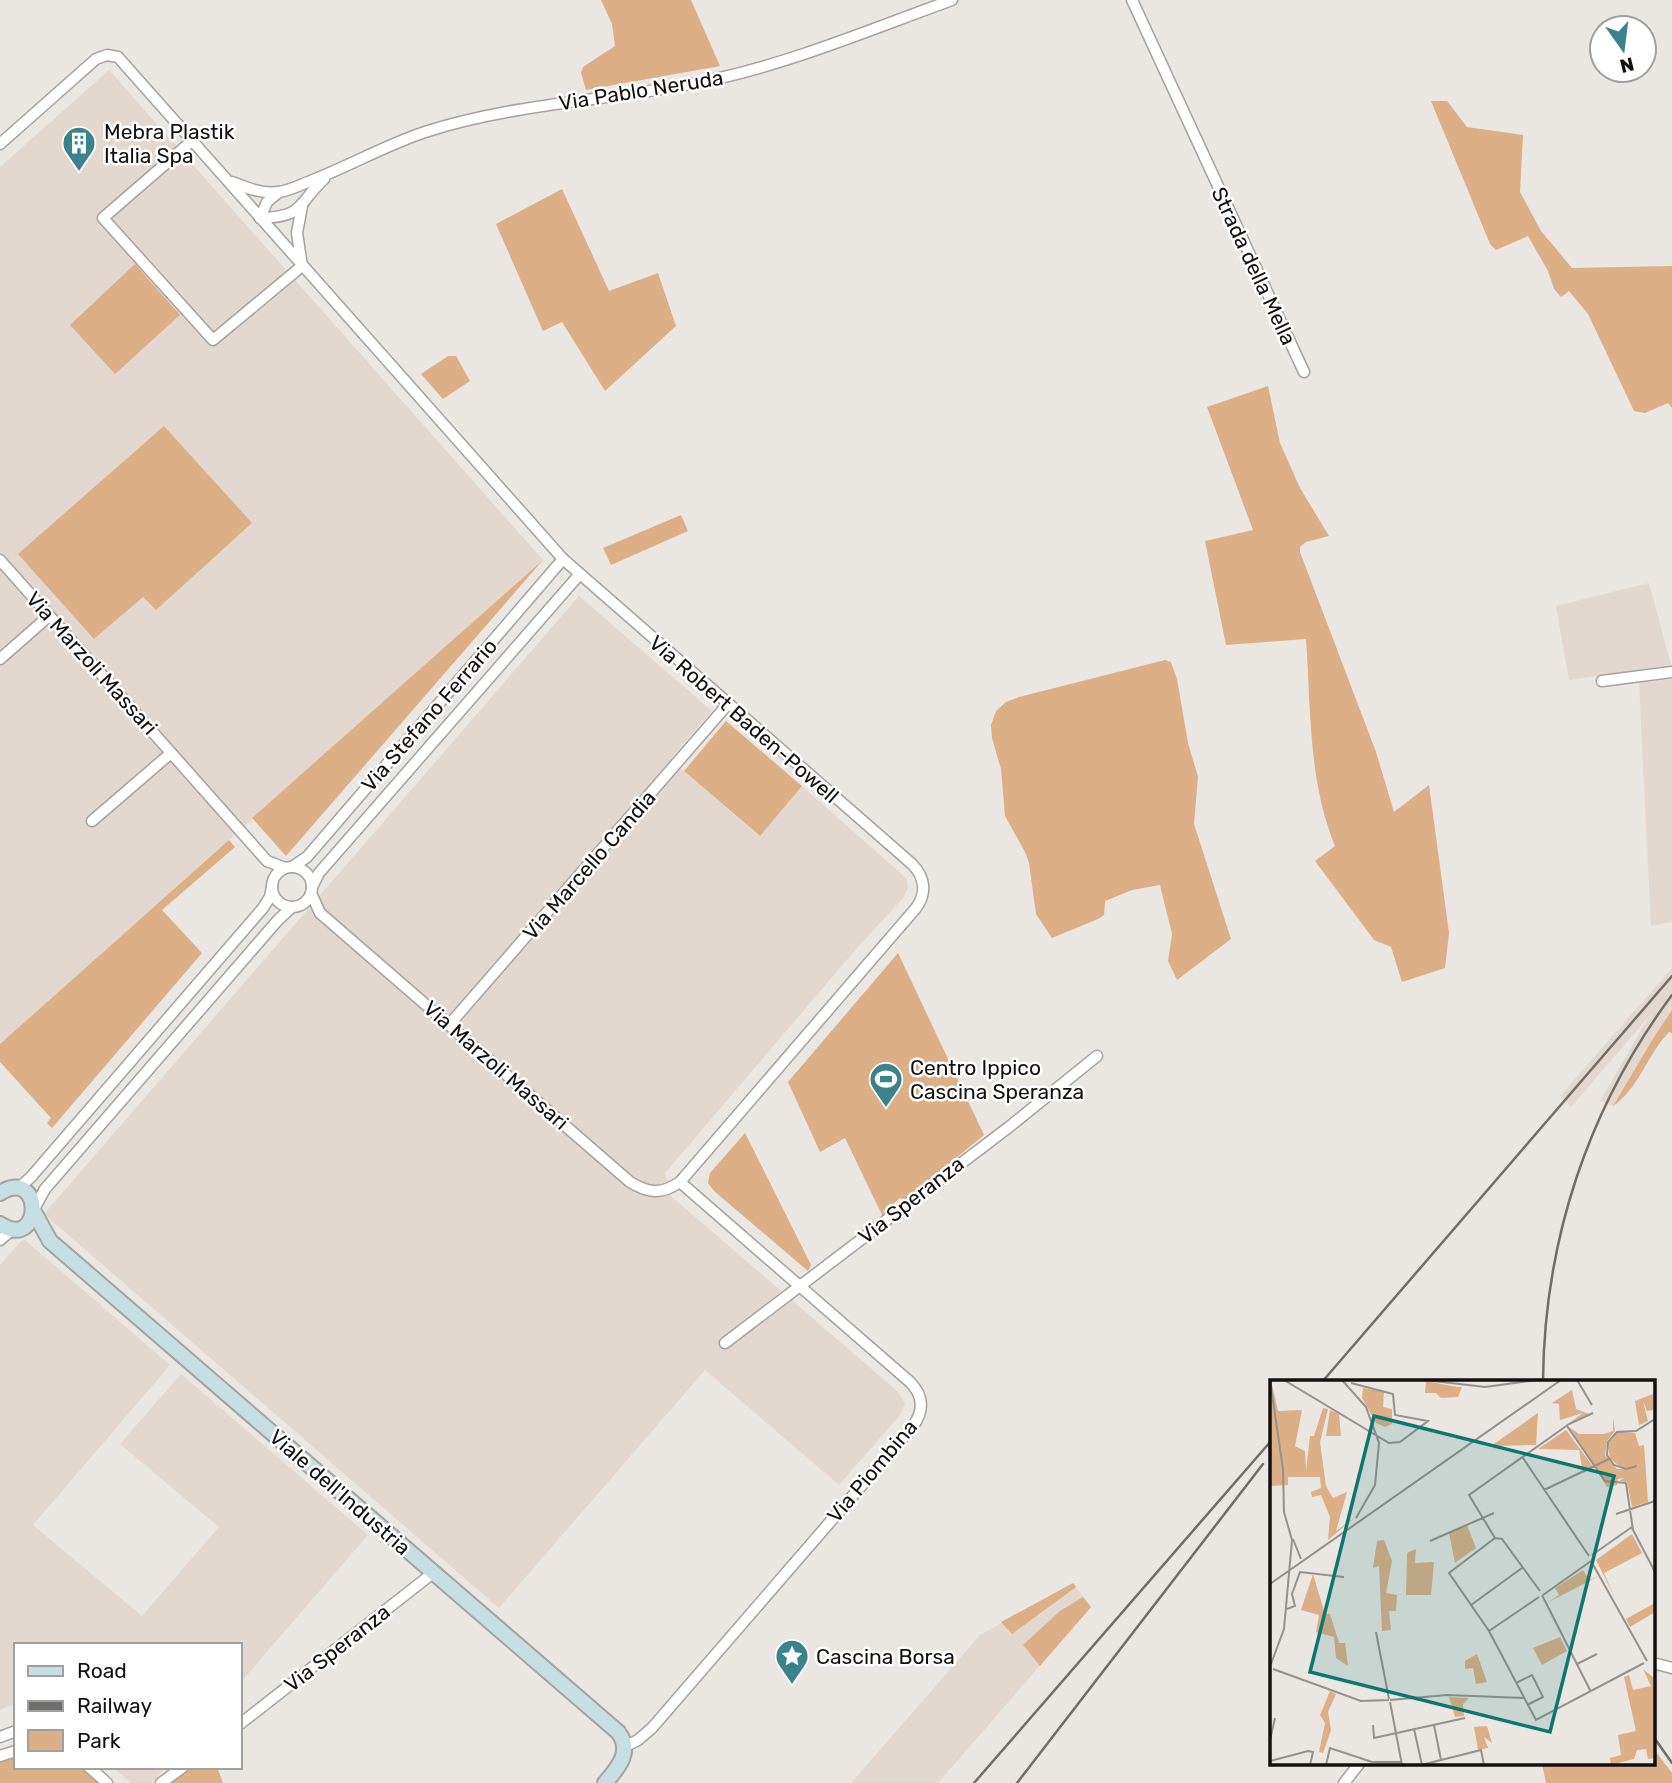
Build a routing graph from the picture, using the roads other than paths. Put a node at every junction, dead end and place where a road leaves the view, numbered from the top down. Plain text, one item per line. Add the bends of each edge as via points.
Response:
1 (952, 0) edge
2 (1132, 0) edge
3 (193, 140) junction
4 (0, 144) edge
5 (330, 173) junction
6 (229, 180) junction
7 (279, 192) junction
8 (302, 206) junction
9 (260, 218) junction
10 (302, 266) junction
11 (1304, 372) dead end
12 (563, 559) junction
13 (0, 560) edge
14 (579, 575) junction
15 (49, 615) junction
16 (0, 659) edge
17 (1672, 672) edge
18 (1602, 681) dead end
19 (728, 704) junction
20 (172, 753) junction
21 (92, 821) dead end
22 (267, 861) junction
23 (289, 867) junction
24 (272, 884) junction
25 (312, 890) junction
26 (295, 907) junction
27 (320, 913) junction
28 (449, 1025) junction
29 (1097, 1056) dead end
30 (680, 1182) junction
31 (5, 1189) edge
32 (34, 1210) junction
33 (10, 1228) edge
34 (0, 1240) edge
35 (50, 1241) junction
36 (800, 1287) junction
37 (725, 1343) dead end
38 (433, 1573) junction
39 (1654, 1663) edge
40 (1672, 1668) edge
41 (242, 1722) edge
42 (624, 1747) junction
43 (1357, 1766) edge
44 (91, 1769) edge
45 (180, 1769) edge
46 (107, 1783) edge
47 (161, 1783) edge
48 (605, 1783) edge
49 (1344, 1783) edge

1 - 5 street, Via Pablo Neruda via 738,74 454,123
2 - 11 street, Strada della Mella
3 - 4 street, Via Robert Baden-Powell via 123,61 107,55 96,59
3 - 6 street, Via Robert Baden-Powell
3 - 10 street via 103,218 213,340
5 - 7 street, Via Pablo Neruda
5 - 8 street
6 - 7 street via 253,190
6 - 9 street, Via Robert Baden-Powell
7 - 9 street via 267,202
8 - 9 street via 281,217
8 - 10 street via 297,233
9 - 10 street, Via Robert Baden-Powell
10 - 12 street, Via Robert Baden-Powell
12 - 14 street, Via Robert Baden-Powell
12 - 23 street, Via Stefano Ferrario via 307,857
13 - 15 street, Via Marzoli Massari
14 - 19 street, Via Robert Baden-Powell
14 - 25 street, Via Stefano Ferrario via 319,873
15 - 16 street
15 - 20 street, Via Marzoli Massari
17 - 18 street
19 - 28 street, Via Marcello Candia
19 - 30 street, Via Robert Baden-Powell via 915,867 922,877 923,892 905,922
20 - 21 street
20 - 22 street, Via Marzoli Massari
22 - 23 street, Via Marzoli Massari
22 - 24 street, Via Marzoli Massari
23 - 24 street via 275,875
23 - 25 street via 308,875
24 - 26 street via 281,904
24 - 31 street via 263,908 30,1177 22,1185
25 - 26 street via 304,903
25 - 27 street, Via Marzoli Massari
26 - 27 street, Via Marzoli Massari
26 - 32 street via 277,921 44,1189
27 - 28 street, Via Marzoli Massari
28 - 30 street, Via Marzoli Massari via 630,1182 658,1192
29 - 36 street, Via Speranza
30 - 36 street, Via Piombina
31 - 32 street via 19,1189 30,1196
32 - 33 street via 29,1223
32 - 35 street
33 - 34 street
33 - 35 street
35 - 38 street, Viale dell'Industria
36 - 37 street, Via Speranza
36 - 42 street, Via Piombina via 915,1387 921,1402 919,1417 652,1728
38 - 41 street, Via Speranza
38 - 42 street, Viale dell'Industria via 615,1730
39 - 40 street
42 - 48 street, Via Piombina via 622,1761
43 - 49 street
44 - 46 street
45 - 47 street

